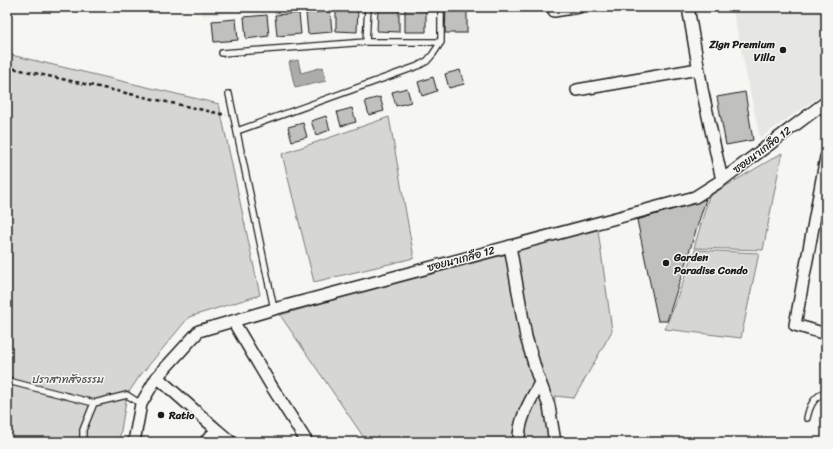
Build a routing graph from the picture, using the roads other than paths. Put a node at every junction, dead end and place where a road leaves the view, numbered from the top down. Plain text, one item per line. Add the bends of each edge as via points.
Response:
1 (368, 7) edge
2 (441, 7) edge
3 (580, 7) edge
4 (688, 7) edge
5 (554, 12) dead end
6 (366, 42) junction
7 (441, 42) junction
8 (222, 53) dead end
9 (698, 69) junction
10 (577, 90) dead end
11 (229, 94) dead end
12 (826, 104) edge
13 (236, 131) junction
14 (826, 157) edge
15 (722, 180) junction
16 (510, 246) junction
17 (274, 308) junction
18 (233, 321) junction
19 (826, 334) edge
20 (157, 377) junction
21 (7, 379) edge
22 (540, 383) junction
23 (826, 391) edge
24 (94, 403) junction
25 (142, 404) junction
26 (807, 418) dead end
27 (217, 430) junction
28 (83, 442) edge
29 (134, 442) edge
30 (205, 442) edge
31 (231, 442) edge
32 (307, 442) edge
33 (519, 442) edge
34 (555, 442) edge

1 - 6 lane
2 - 7 lane
3 - 5 street
4 - 9 street
6 - 7 lane
6 - 8 lane
7 - 13 lane via 427,61 418,66
9 - 10 street
9 - 15 street
11 - 13 lane
12 - 15 street, ซอยนาเกลือ 12
13 - 17 lane
14 - 19 street via 795,325
15 - 16 street, ซอยนาเกลือ 12 via 695,196
16 - 17 street, ซอยนาเกลือ 12
16 - 22 street via 526,337
17 - 18 street, ซอยนาเกลือ 12
18 - 20 street, ซอยนาเกลือ 12 via 199,331
18 - 32 street
20 - 25 street, ซอยนาเกลือ 12
20 - 27 street
21 - 24 lane
22 - 33 street via 526,409 519,429
22 - 34 street via 549,406
23 - 26 lane via 811,404
24 - 25 lane via 127,395
24 - 28 lane via 83,430
25 - 29 street, ซอยนาเกลือ 12
27 - 30 street
27 - 31 street

